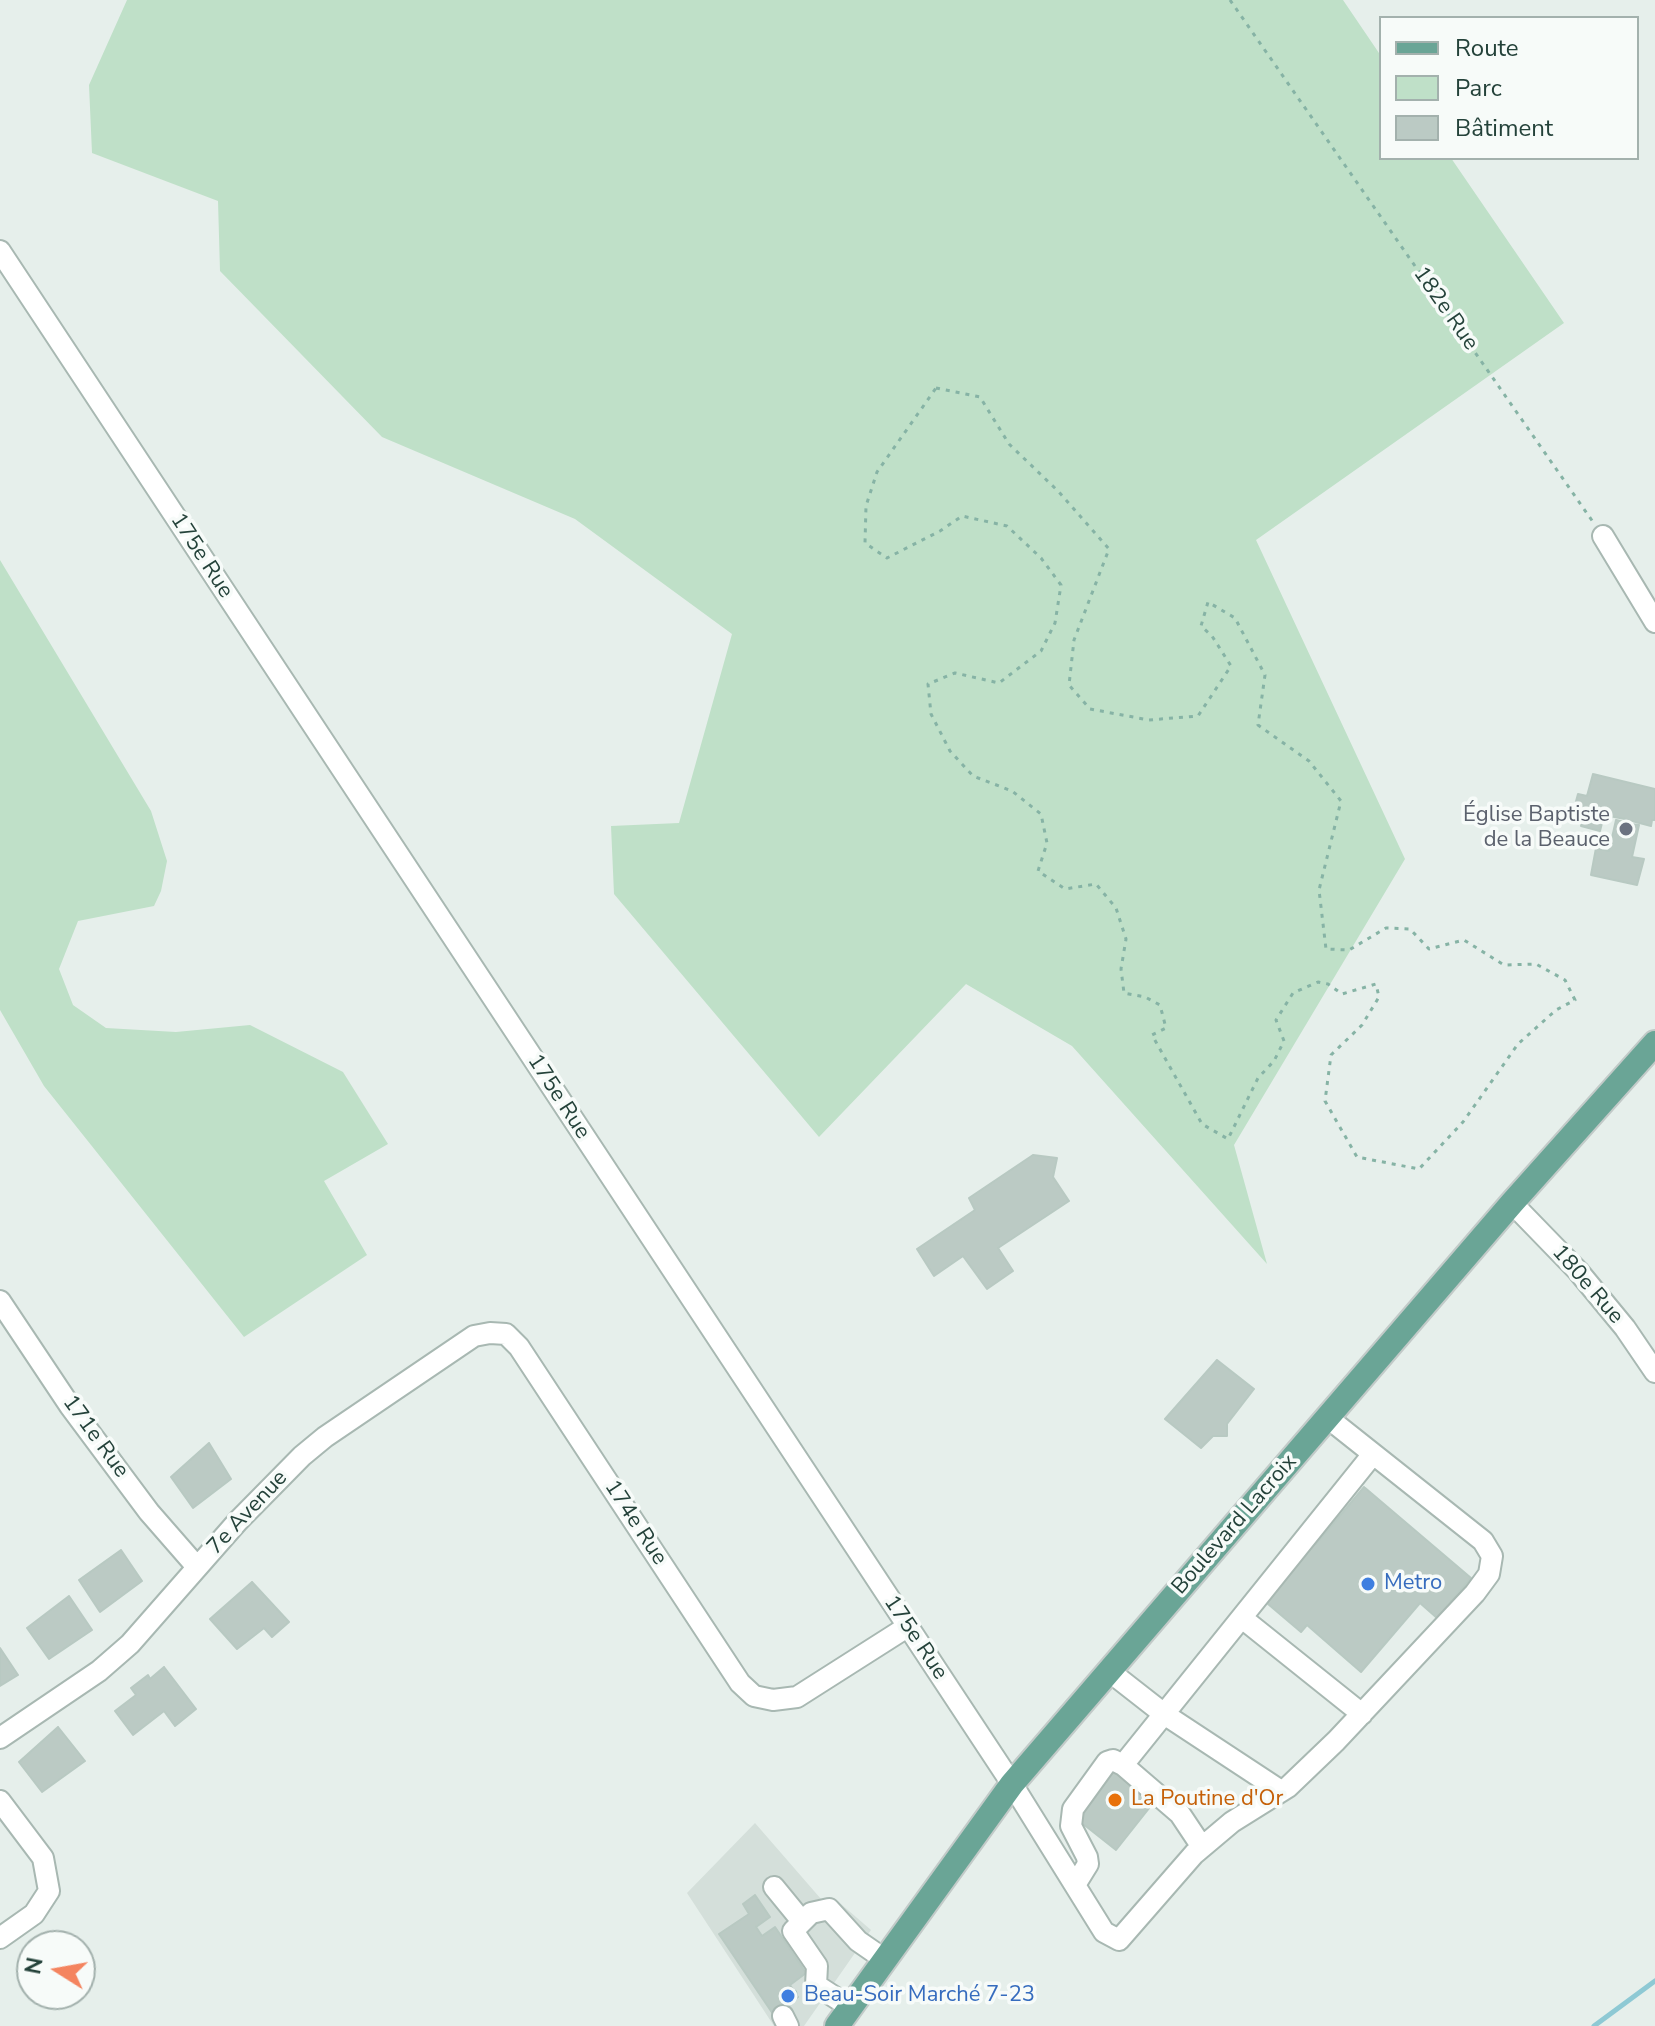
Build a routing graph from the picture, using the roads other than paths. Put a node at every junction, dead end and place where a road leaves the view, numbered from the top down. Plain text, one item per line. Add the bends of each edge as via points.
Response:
1 (0, 251) edge
2 (1603, 536) road end
3 (1655, 622) edge
4 (1655, 1043) edge
5 (1512, 1203) junction
6 (0, 1301) edge
7 (519, 1347) joint
8 (1655, 1372) edge
9 (1328, 1418) junction
10 (1373, 1454) junction
11 (197, 1567) junction
12 (1242, 1618) junction
13 (907, 1627) junction
14 (1109, 1671) junction
15 (1164, 1714) junction
16 (1362, 1714) junction
17 (0, 1738) edge
18 (1123, 1765) junction
19 (1012, 1784) junction
20 (1281, 1791) junction
21 (0, 1801) edge
22 (1202, 1847) junction
23 (1075, 1885) junction
24 (774, 1887) dead end
25 (801, 1920) junction
26 (0, 1938) edge
27 (884, 1959) junction
28 (843, 2017) edge

1 - 13 street, 175e Rue
2 - 3 street
4 - 5 main road, Boulevard Lacroix
5 - 8 street, 180e Rue via 1578,1271
5 - 9 main road, Boulevard Lacroix
6 - 11 street, 171e Rue via 70,1406
7 - 11 street, 7e Avenue via 506,1334 474,1336 325,1437
7 - 13 street, 174e Rue via 740,1683 754,1696 797,1697
9 - 10 street
9 - 14 main road, Boulevard Lacroix
10 - 12 street
10 - 16 street via 1483,1541 1492,1556 1489,1574 1475,1593
11 - 17 street, 7e Avenue via 130,1644 99,1671
12 - 15 street
12 - 16 street
13 - 19 street, 175e Rue
14 - 15 street
14 - 19 main road, Boulevard Lacroix
15 - 18 street
15 - 20 street
16 - 20 street
18 - 22 street via 1180,1814
18 - 23 street via 1107,1762 1073,1809 1071,1826 1088,1864
19 - 23 street, 175e Rue
19 - 27 main road, Boulevard Lacroix
20 - 22 street
21 - 26 street via 43,1858 49,1891 34,1914
22 - 23 street, 175e Rue via 1119,1940 1104,1932
24 - 25 street
25 - 27 street via 829,1909 858,1941
25 - 28 street via 793,1931 817,1966 816,1985
27 - 28 main road, Boulevard Lacroix

